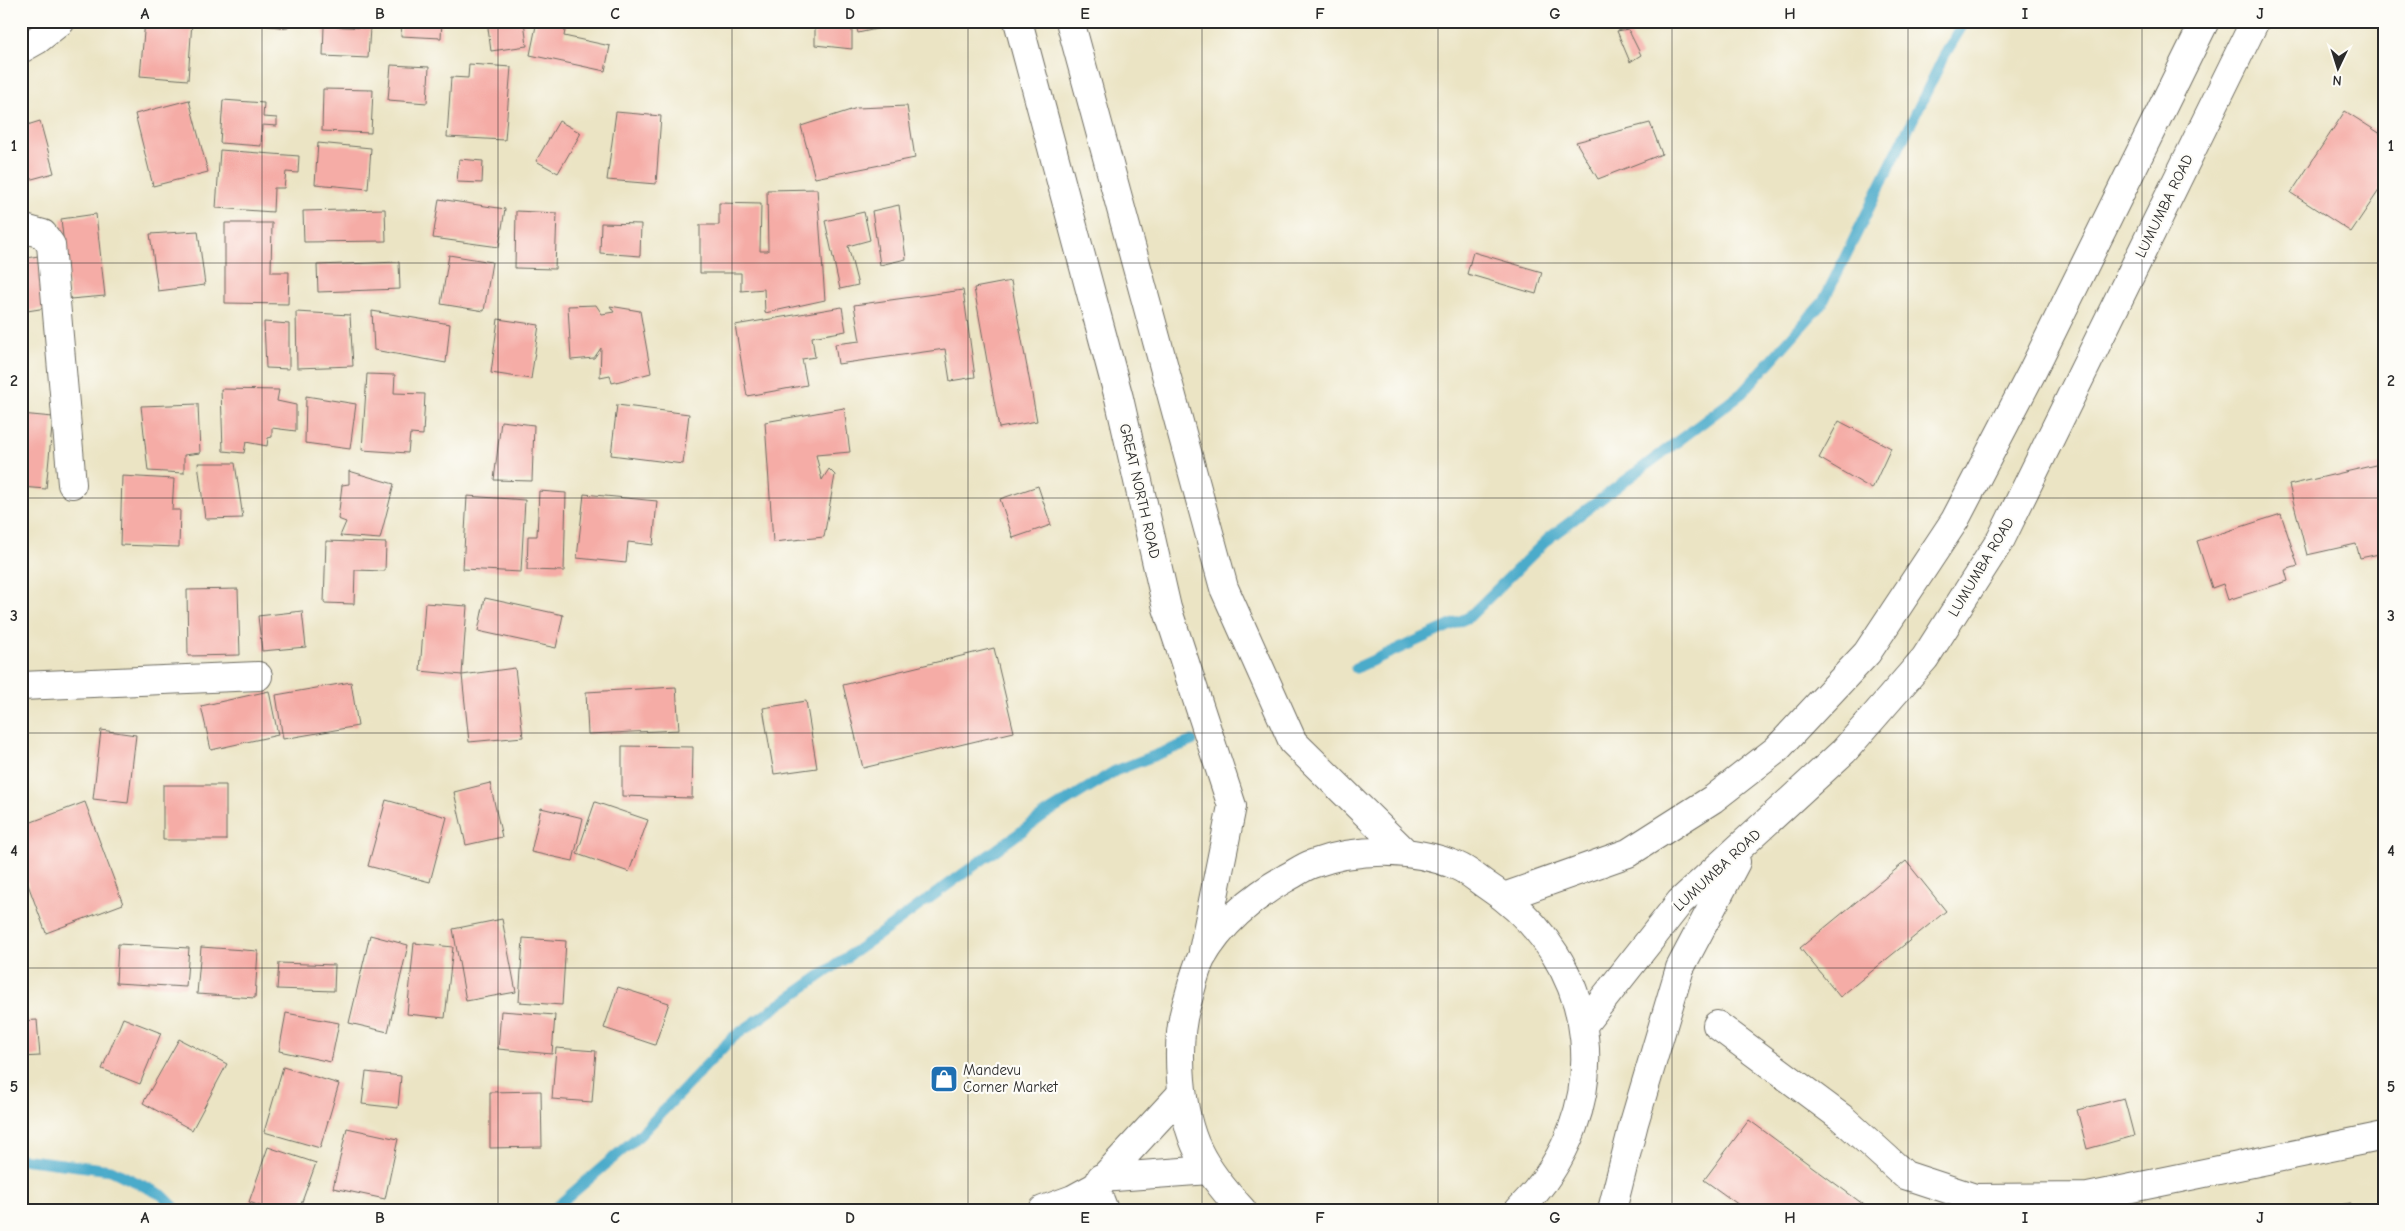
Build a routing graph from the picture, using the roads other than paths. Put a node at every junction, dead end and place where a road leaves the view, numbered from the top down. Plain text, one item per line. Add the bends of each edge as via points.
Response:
1 (61, 21) edge
2 (1018, 21) edge
3 (1070, 21) edge
4 (2205, 21) edge
5 (2255, 21) edge
6 (21, 49) edge
7 (21, 228) edge
8 (72, 484) dead end
9 (258, 676) dead end
10 (21, 686) edge
11 (1746, 843) junction
12 (1406, 852) junction
13 (1504, 897) junction
14 (1201, 960) junction
15 (1583, 1025) junction
16 (1717, 1025) dead end
17 (1182, 1093) junction
18 (2384, 1136) edge
19 (1209, 1170) junction
20 (1100, 1192) edge
21 (1530, 1204) edge
22 (1044, 1210) edge
23 (1242, 1210) edge
24 (1612, 1210) edge

1 - 6 main road
2 - 14 main road, GREAT NORTH ROAD via 1119,398 1167,608 1232,806
3 - 12 main road via 1224,588 1293,742
4 - 13 main road via 1956,520 1867,653 1776,750 1713,799 1628,853
5 - 11 main road, LUMUMBA ROAD via 2001,539 1925,658 1844,751
7 - 8 main road via 43,234 51,245
9 - 10 main road
11 - 15 main road, LUMUMBA ROAD via 1680,902
11 - 24 main road via 1680,968 1634,1122
12 - 13 main road via 1459,867
12 - 14 main road via 1357,853 1311,864 1266,889 1230,921
13 - 15 main road via 1550,944 1570,983
14 - 17 main road via 1184,1012 1180,1039
15 - 21 main road via 1586,1070 1578,1115 1561,1156
16 - 18 main road via 1842,1118 1905,1175 1975,1198 2088,1197
17 - 19 main road via 1185,1121
17 - 20 main road
19 - 20 main road
19 - 23 main road
20 - 22 main road

